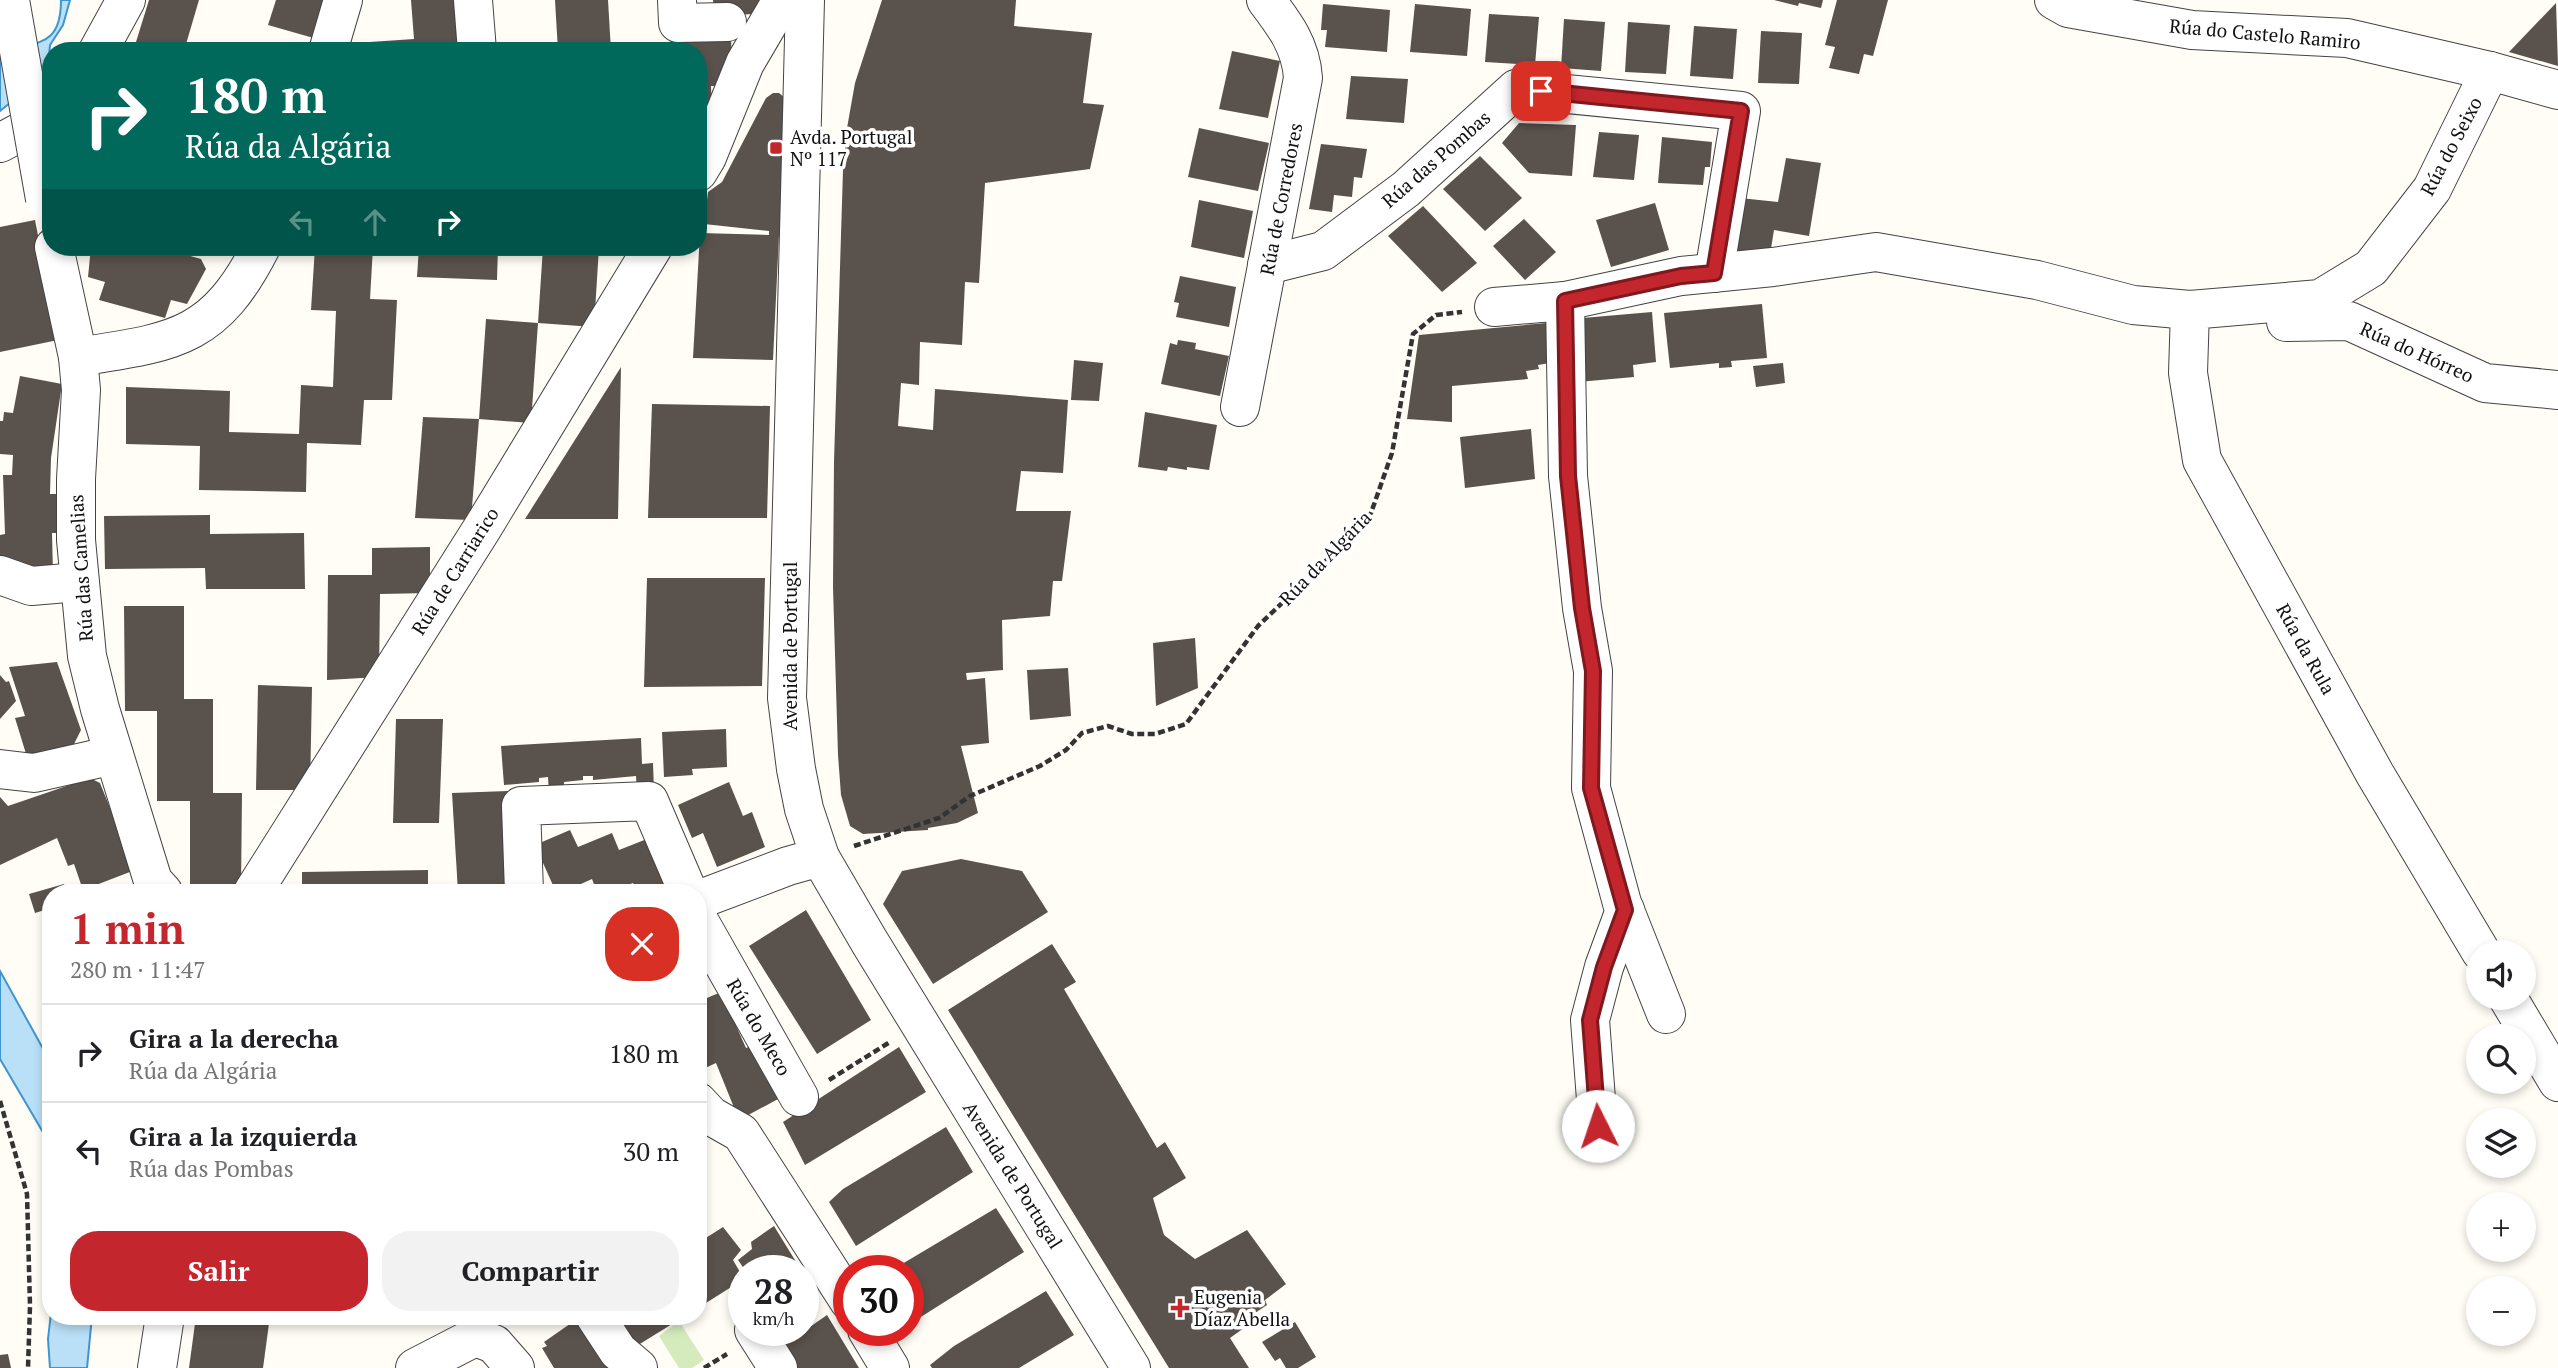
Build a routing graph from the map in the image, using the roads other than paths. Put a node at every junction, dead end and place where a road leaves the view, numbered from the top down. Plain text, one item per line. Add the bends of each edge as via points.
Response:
1 (10, 0) edge
2 (126, 0) edge
3 (343, 0) edge
4 (473, 0) edge
5 (677, 0) edge
6 (1266, 0) edge
7 (2053, 0) edge
8 (802, 3) edge
9 (727, 22) dead end
10 (103, 42) edge
11 (331, 42) edge
12 (476, 42) edge
13 (2490, 71) junction
14 (2558, 90) edge
15 (707, 157) edge
16 (42, 180) edge
17 (56, 256) edge
18 (256, 256) edge
19 (648, 256) edge
20 (1267, 265) junction
21 (1714, 273) junction
22 (1565, 301) junction
23 (1494, 307) road end
24 (2190, 318) junction
25 (2318, 320) joint
26 (78, 357) junction
27 (2558, 390) edge
28 (1240, 407) dead end
29 (0, 575) edge
30 (79, 582) junction
31 (114, 755) junction
32 (0, 769) edge
33 (820, 857) junction
34 (156, 884) edge
35 (258, 884) edge
36 (524, 884) edge
37 (685, 884) edge
38 (707, 897) edge
39 (1625, 910) junction
40 (707, 935) edge
41 (2474, 940) edge
42 (2515, 1010) edge
43 (1666, 1014) dead end
44 (2558, 1082) edge
45 (799, 1097) road end
46 (707, 1112) edge
47 (1598, 1126) dead end
48 (833, 1276) edge
49 (163, 1325) edge
50 (601, 1325) edge
51 (469, 1326) edge
52 (764, 1346) edge
53 (877, 1346) edge
54 (156, 1368) edge
55 (415, 1368) edge
56 (515, 1368) edge
57 (638, 1368) edge
58 (778, 1368) edge
59 (890, 1368) edge
60 (1131, 1368) edge

1 - 16 street, bridge
2 - 10 street
3 - 11 street
4 - 12 street
5 - 9 street via 678,23
6 - 20 street, Rúa de Corredores via 1297,44 1303,78
7 - 13 street, Rúa do Castelo Ramiro via 2068,8 2192,30 2347,38
8 - 15 street via 745,62
8 - 33 street, Avenida de Portugal via 787,698 804,809
13 - 14 street, Rúa do Castelo Ramiro
13 - 24 street, Rúa do Seixo via 2432,189 2371,268 2320,299
17 - 26 street, Rúa das Camelias
18 - 26 street via 220,309 194,330 158,344
19 - 35 street, Rúa de Carriarico
20 - 21 street, Rúa das Pombas via 1322,251 1406,189 1516,89 1741,111
20 - 28 street, Rúa de Corredores
21 - 22 street
21 - 24 street, Rúa do Seixo via 1876,252 2037,280
22 - 23 street
22 - 39 street via 1568,476 1593,671 1591,788
24 - 25 street, Rúa do Seixo
24 - 41 street, Rúa da Rula via 2188,373 2202,460 2375,774
25 - 27 street, Rúa do Hórreo via 2349,321 2486,383
26 - 30 street, Rúa das Camelias via 82,390 76,479
29 - 30 street via 31,586
30 - 31 street, Rúa das Camelias via 87,656
31 - 32 street via 34,773
31 - 34 street, Rúa das Camelias
33 - 38 street
33 - 60 street, Avenida de Portugal
36 - 37 street via 521,806 649,801
39 - 43 street
39 - 47 street via 1590,1020
40 - 45 street, Rúa do Meco
42 - 44 street
46 - 48 street via 741,1133
49 - 54 street
50 - 57 street via 618,1351
51 - 55 street
51 - 56 street via 494,1344
52 - 58 street
53 - 59 street

